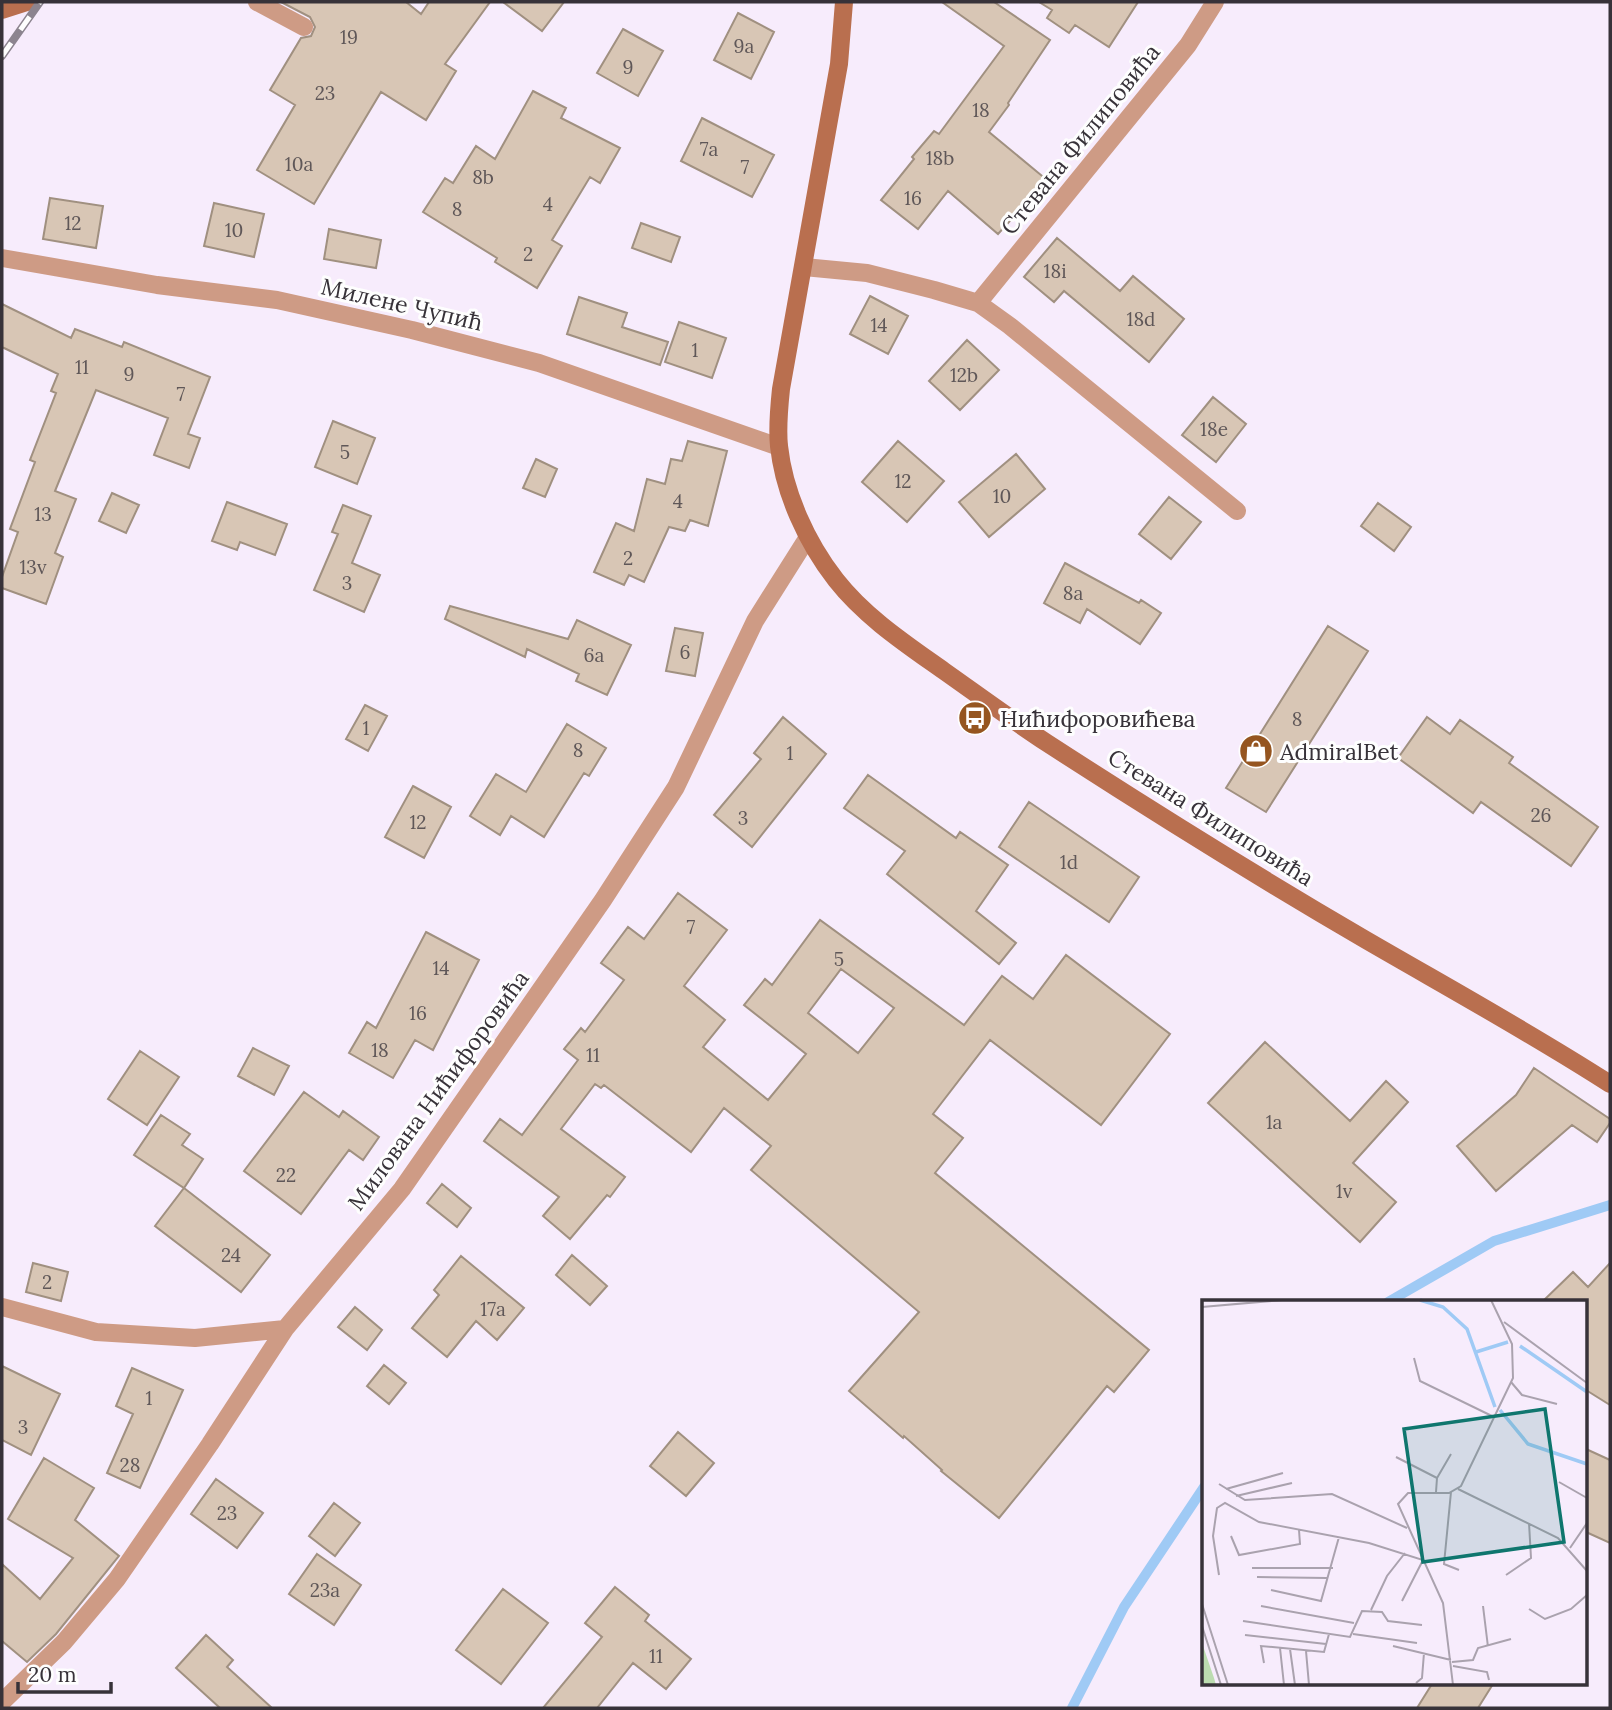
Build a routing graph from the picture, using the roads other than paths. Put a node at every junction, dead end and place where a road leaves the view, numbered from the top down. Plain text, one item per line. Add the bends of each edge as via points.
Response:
1 (26, 2) edge
2 (257, 2) edge
3 (844, 2) edge
4 (1215, 2) edge
5 (2, 10) edge
6 (304, 27) dead end
7 (2, 258) edge
8 (804, 267) junction
9 (978, 303) junction
10 (779, 447) junction
11 (1237, 511) dead end
12 (808, 537) junction
13 (1609, 1081) edge
14 (2, 1307) edge
15 (285, 1329) junction
16 (2, 1702) edge

1 - 5 main road
2 - 6 street
3 - 8 main road, Стевана Филиповића via 839,64
4 - 9 street, Стевана Филиповића via 1188,45
7 - 10 street, Милене Чупић via 277,300 412,330 539,363
8 - 9 street via 867,274
8 - 10 main road, Стевана Филиповића via 781,389
9 - 11 street
10 - 12 main road, Стевана Филиповића via 786,481
12 - 13 main road, Стевана Филиповића via 837,580 876,621 1019,724 1220,854
12 - 15 street, Милована Нићифоровића via 755,621 676,787 603,900 402,1189
14 - 15 street via 96,1332 195,1338
15 - 16 street, Милована Нићифоровића via 117,1579 64,1642

